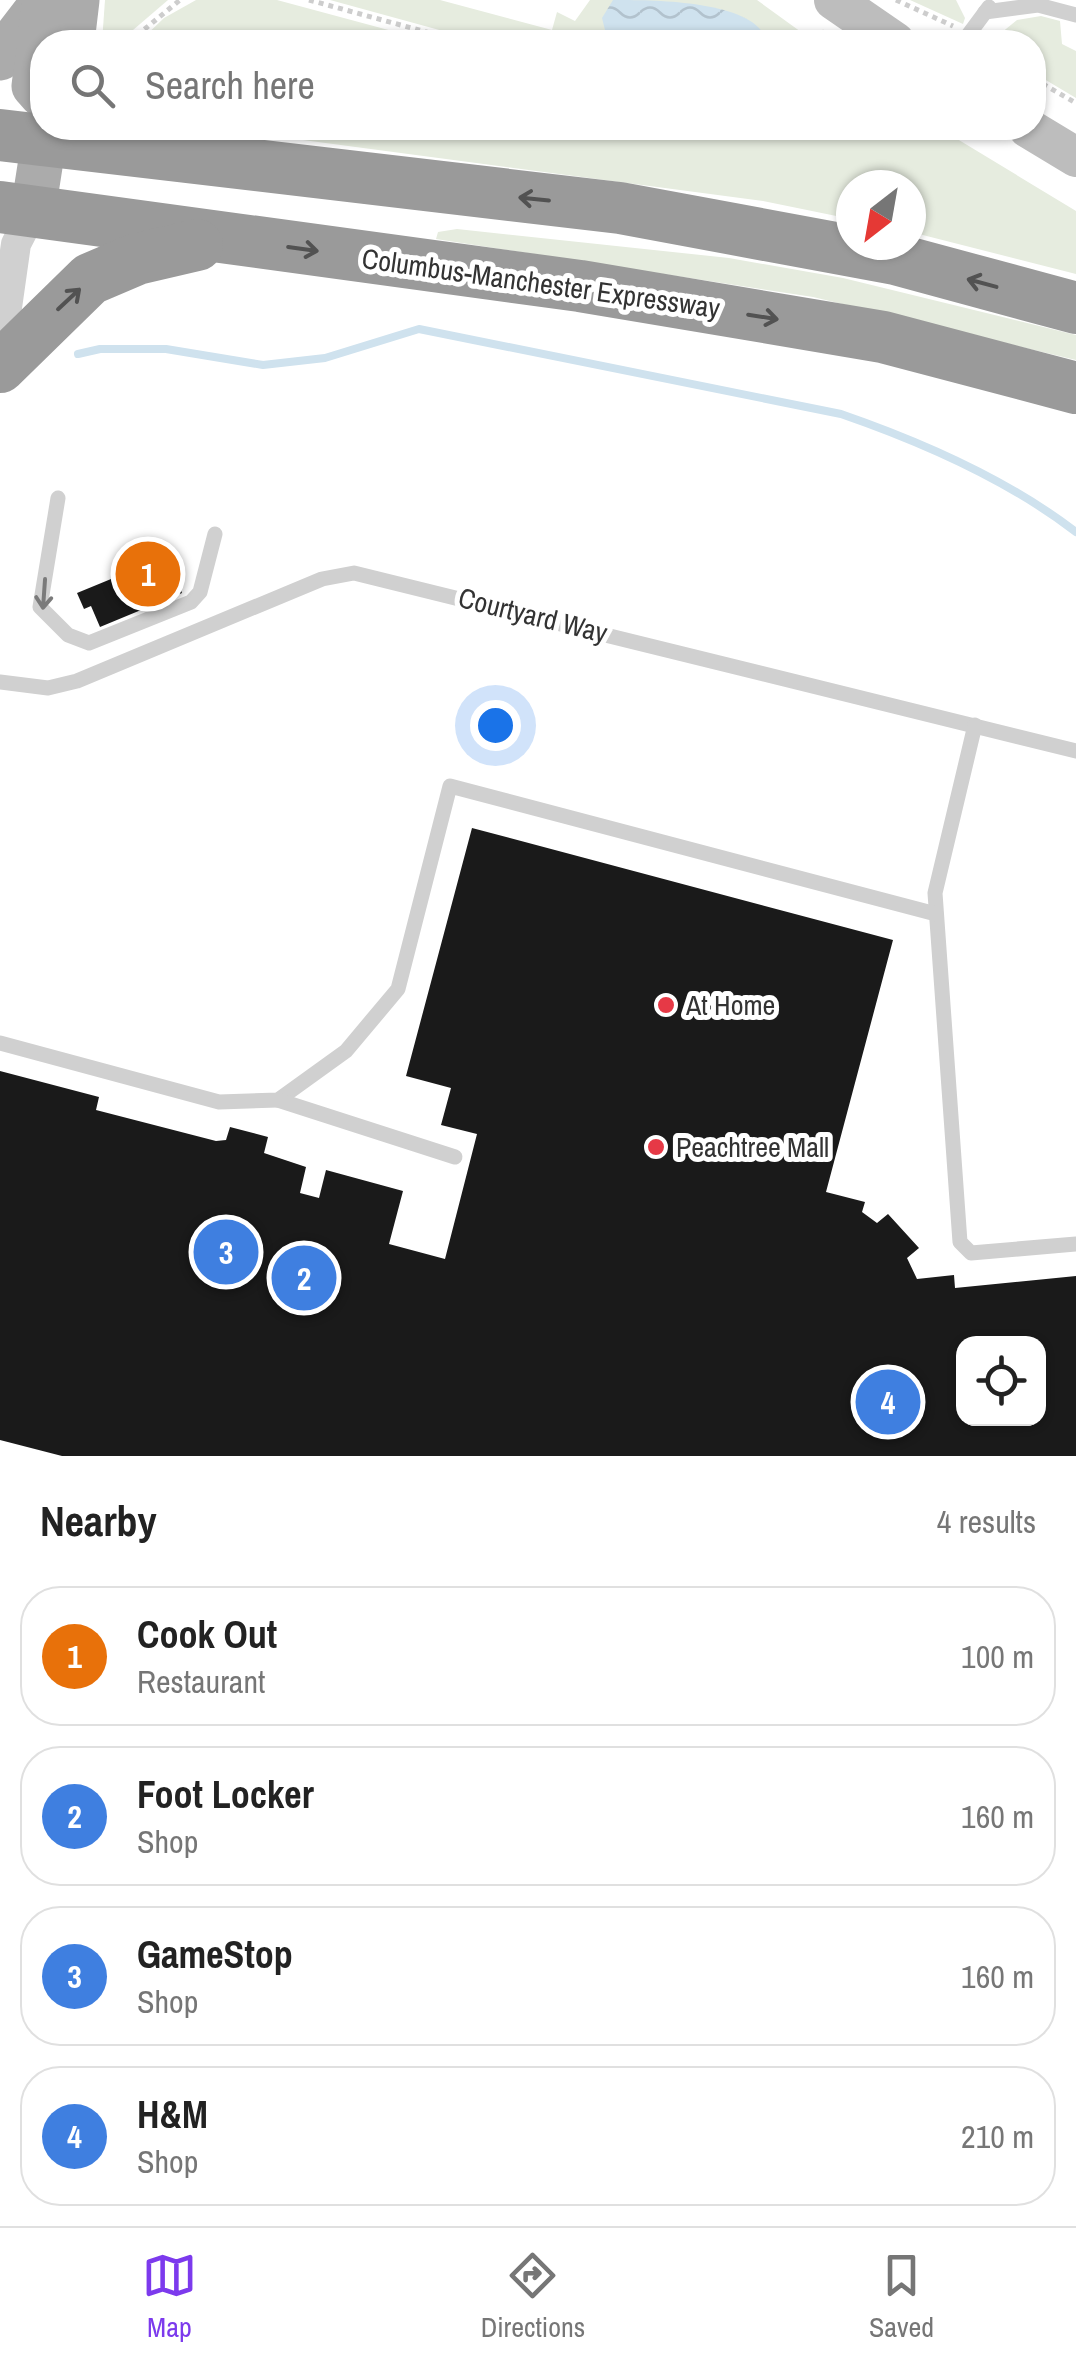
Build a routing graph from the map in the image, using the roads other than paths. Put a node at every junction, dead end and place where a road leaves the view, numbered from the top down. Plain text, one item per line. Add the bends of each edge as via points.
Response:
1 (45, 0) edge
2 (77, 0) edge
3 (834, 0) edge
4 (1073, 0) edge
5 (989, 6) edge
6 (1076, 7) edge
7 (1076, 15) edge
8 (41, 30) edge
9 (73, 30) edge
10 (878, 30) edge
11 (972, 30) edge
12 (0, 58) edge
13 (1046, 139) edge
14 (30, 140) edge
15 (108, 140) edge
16 (176, 140) edge
17 (1076, 157) edge
18 (228, 164) junction
19 (16, 209) edge
20 (225, 238) junction
21 (1076, 308) edge
22 (0, 357) edge
23 (0, 367) edge
24 (1076, 388) edge
25 (58, 498) dead end
26 (215, 534) dead end
27 (0, 682) edge
28 (975, 725) junction
29 (1076, 750) edge
30 (936, 914) junction
31 (0, 1043) edge
32 (278, 1100) junction
33 (455, 1157) dead end
34 (1076, 1244) edge

1 - 8 main road
1 - 12 main road
2 - 9 main road
3 - 10 main road
4 - 6 lane
5 - 7 lane via 1038,5
5 - 11 lane
13 - 17 main road
14 - 19 main road
15 - 18 highway
16 - 18 highway
21 -> 18 highway via 895,259 620,208
19 - 20 highway, Columbus-Manchester Expressway
19 - 22 street
23 -> 20 highway via 90,279
20 -> 24 highway, Columbus-Manchester Expressway via 580,286 883,337
25 -> 26 lane via 40,607 68,635 89,642 190,602 200,592
27 - 28 lane, Courtyard Way via 48,688 78,681 322,579 354,574
28 - 29 lane, Courtyard Way
28 - 30 lane via 935,892
30 - 32 lane via 450,786 398,988 346,1051
30 - 34 lane via 960,1242 972,1254
31 - 32 lane via 218,1102
32 - 33 lane

